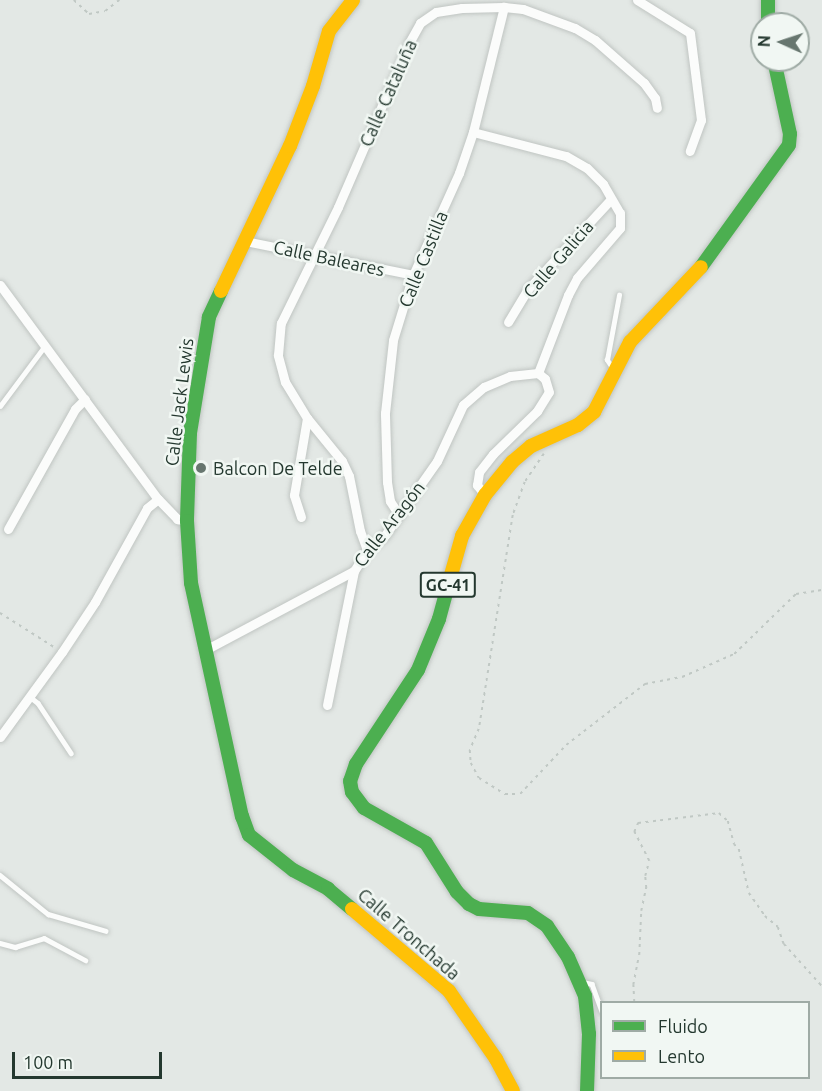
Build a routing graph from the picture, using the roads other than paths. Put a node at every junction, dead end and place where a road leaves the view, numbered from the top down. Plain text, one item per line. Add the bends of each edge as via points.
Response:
1 (353, 0) edge
2 (637, 0) edge
3 (504, 7) junction
4 (777, 72) edge
5 (657, 108) dead end
6 (473, 132) junction
7 (690, 151) dead end
8 (611, 199) junction
9 (245, 241) junction
10 (314, 256) junction
11 (413, 276) junction
12 (0, 285) edge
13 (619, 295) dead end
14 (508, 322) dead end
15 (44, 346) junction
16 (615, 372) junction
17 (538, 373) junction
18 (85, 399) junction
19 (0, 406) edge
20 (307, 418) junction
21 (485, 495) junction
22 (158, 499) junction
23 (399, 515) junction
24 (301, 517) dead end
25 (187, 521) junction
26 (8, 529) dead end
27 (367, 550) junction
28 (354, 571) junction
29 (207, 649) junction
30 (29, 696) junction
31 (327, 705) dead end
32 (0, 736) edge
33 (71, 753) dead end
34 (249, 835) joint
35 (0, 875) edge
36 (106, 931) dead end
37 (0, 943) edge
38 (85, 960) dead end
39 (580, 981) junction
40 (600, 1006) edge
41 (513, 1091) edge
42 (586, 1091) edge

1 - 9 main road, Calle Jack Lewis via 329,31 290,146
2 - 7 street via 690,33 701,120
3 - 5 street, Calle Cataluña via 523,9 575,28 595,40 644,83
3 - 6 street, Calle Castilla
3 - 10 street, Calle Cataluña via 436,12 420,23
4 - 16 main road, GC-41 via 790,134 786,151 701,267 630,342
6 - 8 street, Calle Galicia via 566,156 587,168
6 - 11 street, Calle Castilla
8 - 14 street, Calle Galicia via 528,290
8 - 17 street, Calle Galicia via 620,213 620,228 577,278
9 - 10 street, Calle Baleares
9 - 25 main road, Calle Jack Lewis via 209,317 190,433
10 - 11 street, Calle Baleares
10 - 20 street, Calle Cataluña via 281,323 278,355 285,382
11 - 23 street, Calle Castilla via 393,340 385,413 387,482 390,501
12 - 15 street
13 - 16 lane via 607,360
15 - 18 street
15 - 19 lane
16 - 21 main road, GC-41 via 594,412 578,425 531,446
17 - 21 street via 545,379 549,392 537,411 479,472 477,485
17 - 23 street, Calle Aragón via 510,376 484,387 463,405 437,461
18 - 22 street
18 - 26 street via 75,409
20 - 24 street via 294,495
20 - 27 street, Calle Cataluña via 342,461 349,476
21 - 39 main road, GC-41 via 462,536 439,619 418,670 356,764 350,781 352,792 364,808 426,843 469,904 479,909 517,910 547,926
22 - 25 street via 177,519
22 - 30 street via 147,508 95,602
23 - 27 street, Calle Aragón via 385,535
25 - 29 main road, Calle Jack Lewis via 191,583
27 - 28 street, Calle Aragón
28 - 29 street, Calle Aragón
28 - 31 street
29 - 34 main road, Calle Jack Lewis via 228,758
30 - 32 street
30 - 33 lane via 38,703
34 - 41 main road, Calle Tronchada via 293,870 328,889 449,991
35 - 36 lane via 48,914
37 - 38 lane via 15,948 44,938
39 - 40 lane via 592,984
39 - 42 main road, GC-41 via 588,1010

